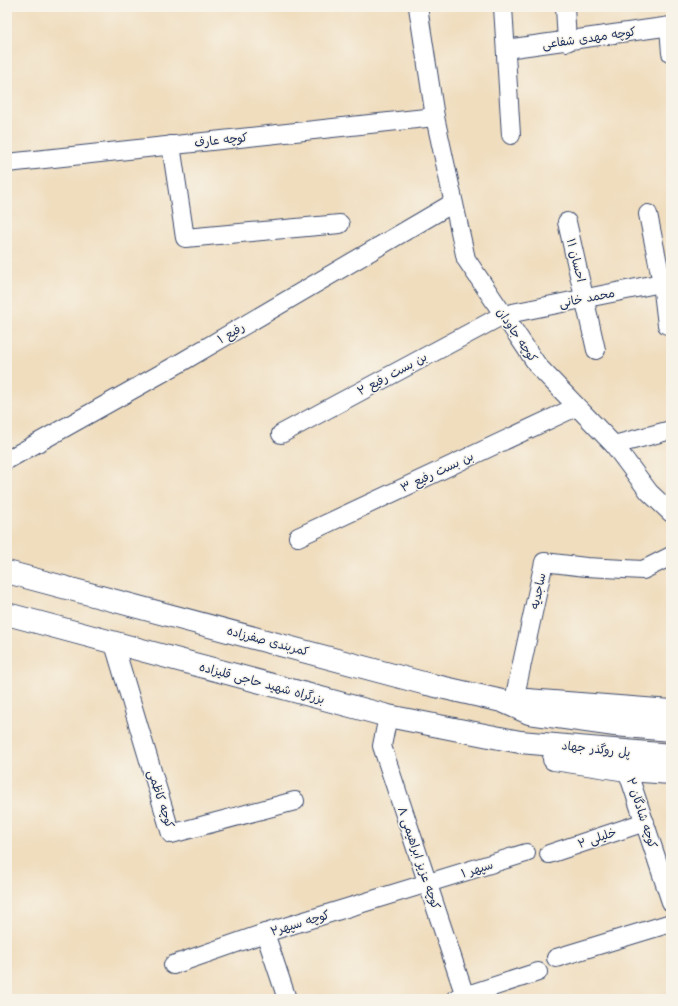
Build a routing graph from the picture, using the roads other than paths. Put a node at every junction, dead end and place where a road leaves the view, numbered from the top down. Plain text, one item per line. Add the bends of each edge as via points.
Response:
1 (418, 7) edge
2 (503, 7) edge
3 (565, 7) edge
4 (670, 26) edge
5 (567, 42) junction
6 (506, 49) junction
7 (671, 53) edge
8 (435, 117) junction
9 (511, 135) dead end
10 (171, 146) junction
11 (7, 163) edge
12 (452, 203) junction
13 (648, 214) dead end
14 (567, 222) dead end
15 (340, 224) dead end
16 (666, 282) edge
17 (586, 298) junction
18 (503, 315) junction
19 (667, 325) dead end
20 (596, 350) dead end
21 (576, 407) junction
22 (671, 430) edge
23 (281, 434) dead end
24 (614, 445) junction
25 (7, 460) edge
26 (671, 513) edge
27 (298, 537) dead end
28 (671, 556) edge
29 (7, 572) edge
30 (7, 614) edge
31 (114, 644) junction
32 (515, 705) junction
33 (671, 711) edge
34 (388, 716) junction
35 (671, 730) edge
36 (487, 735) junction
37 (520, 742) joint
38 (671, 755) edge
39 (628, 770) junction
40 (671, 773) edge
41 (295, 801) dead end
42 (645, 822) junction
43 (526, 853) dead end
44 (549, 854) dead end
45 (429, 884) junction
46 (671, 901) edge
47 (671, 923) edge
48 (265, 933) junction
49 (556, 958) dead end
50 (173, 965) dead end
51 (538, 972) dead end
52 (462, 998) edge
53 (287, 999) edge

1 - 8 street, کوچه جاودان
2 - 6 street
3 - 5 street
4 - 5 street, کوچه مهدی شفاعی
4 - 7 street
5 - 6 street, کوچه مهدی شفاعی
6 - 9 street
8 - 10 street, کوچه عارف
8 - 12 street, کوچه جاودان
10 - 11 street, کوچه عارف
10 - 15 street via 186,238
12 - 18 street, کوچه جاودان via 466,259
12 - 25 street, رفیع ۱ via 180,363
13 - 16 street
14 - 17 street, احسان ۱۱
16 - 17 street, محمد خانی
16 - 19 street
17 - 18 street, محمد خانی
17 - 20 street, احسان ۱۱
18 - 21 street, کوچه جاودان via 538,366
18 - 23 street, بن بست رفیع ۲
21 - 24 street, کوچه جاودان
21 - 27 street, بن بست رفیع ۳
22 - 24 street
24 - 26 street, کوچه جاودان via 648,492
28 - 32 street, ساجدیه via 643,570 544,562
29 - 32 highway, کمربندی صفرزاده via 423,683
30 - 31 highway, بزرگراه شهید حاجی قلیزاده
31 - 34 highway, بزرگراه شهید حاجی قلیزاده
31 - 41 street, کوچه کاظمی via 171,834
32 - 33 highway via 538,700
32 - 35 highway via 615,725
34 - 36 highway, بزرگراه شهید حاجی قلیزاده
34 - 45 street, ۸ کوچه عزیز ابراهیمی via 382,746
36 - 37 highway, بزرگراه شهید حاجی قلیزاده
36 - 39 highway via 515,754
37 - 38 highway, پل روگذر جهاد
39 - 40 highway
39 - 42 street, کوچه شادگان ۲
42 - 44 street, خلیلی ۲
42 - 46 street, کوچه شادگان ۲
43 - 45 street, سپهر ۱
45 - 48 street, کوچه سپهر۲
45 - 52 street, ۸ کوچه عزیز ابراهیمی
47 - 49 street
48 - 50 street, کوچه سپهر۲
48 - 53 street
51 - 52 street

